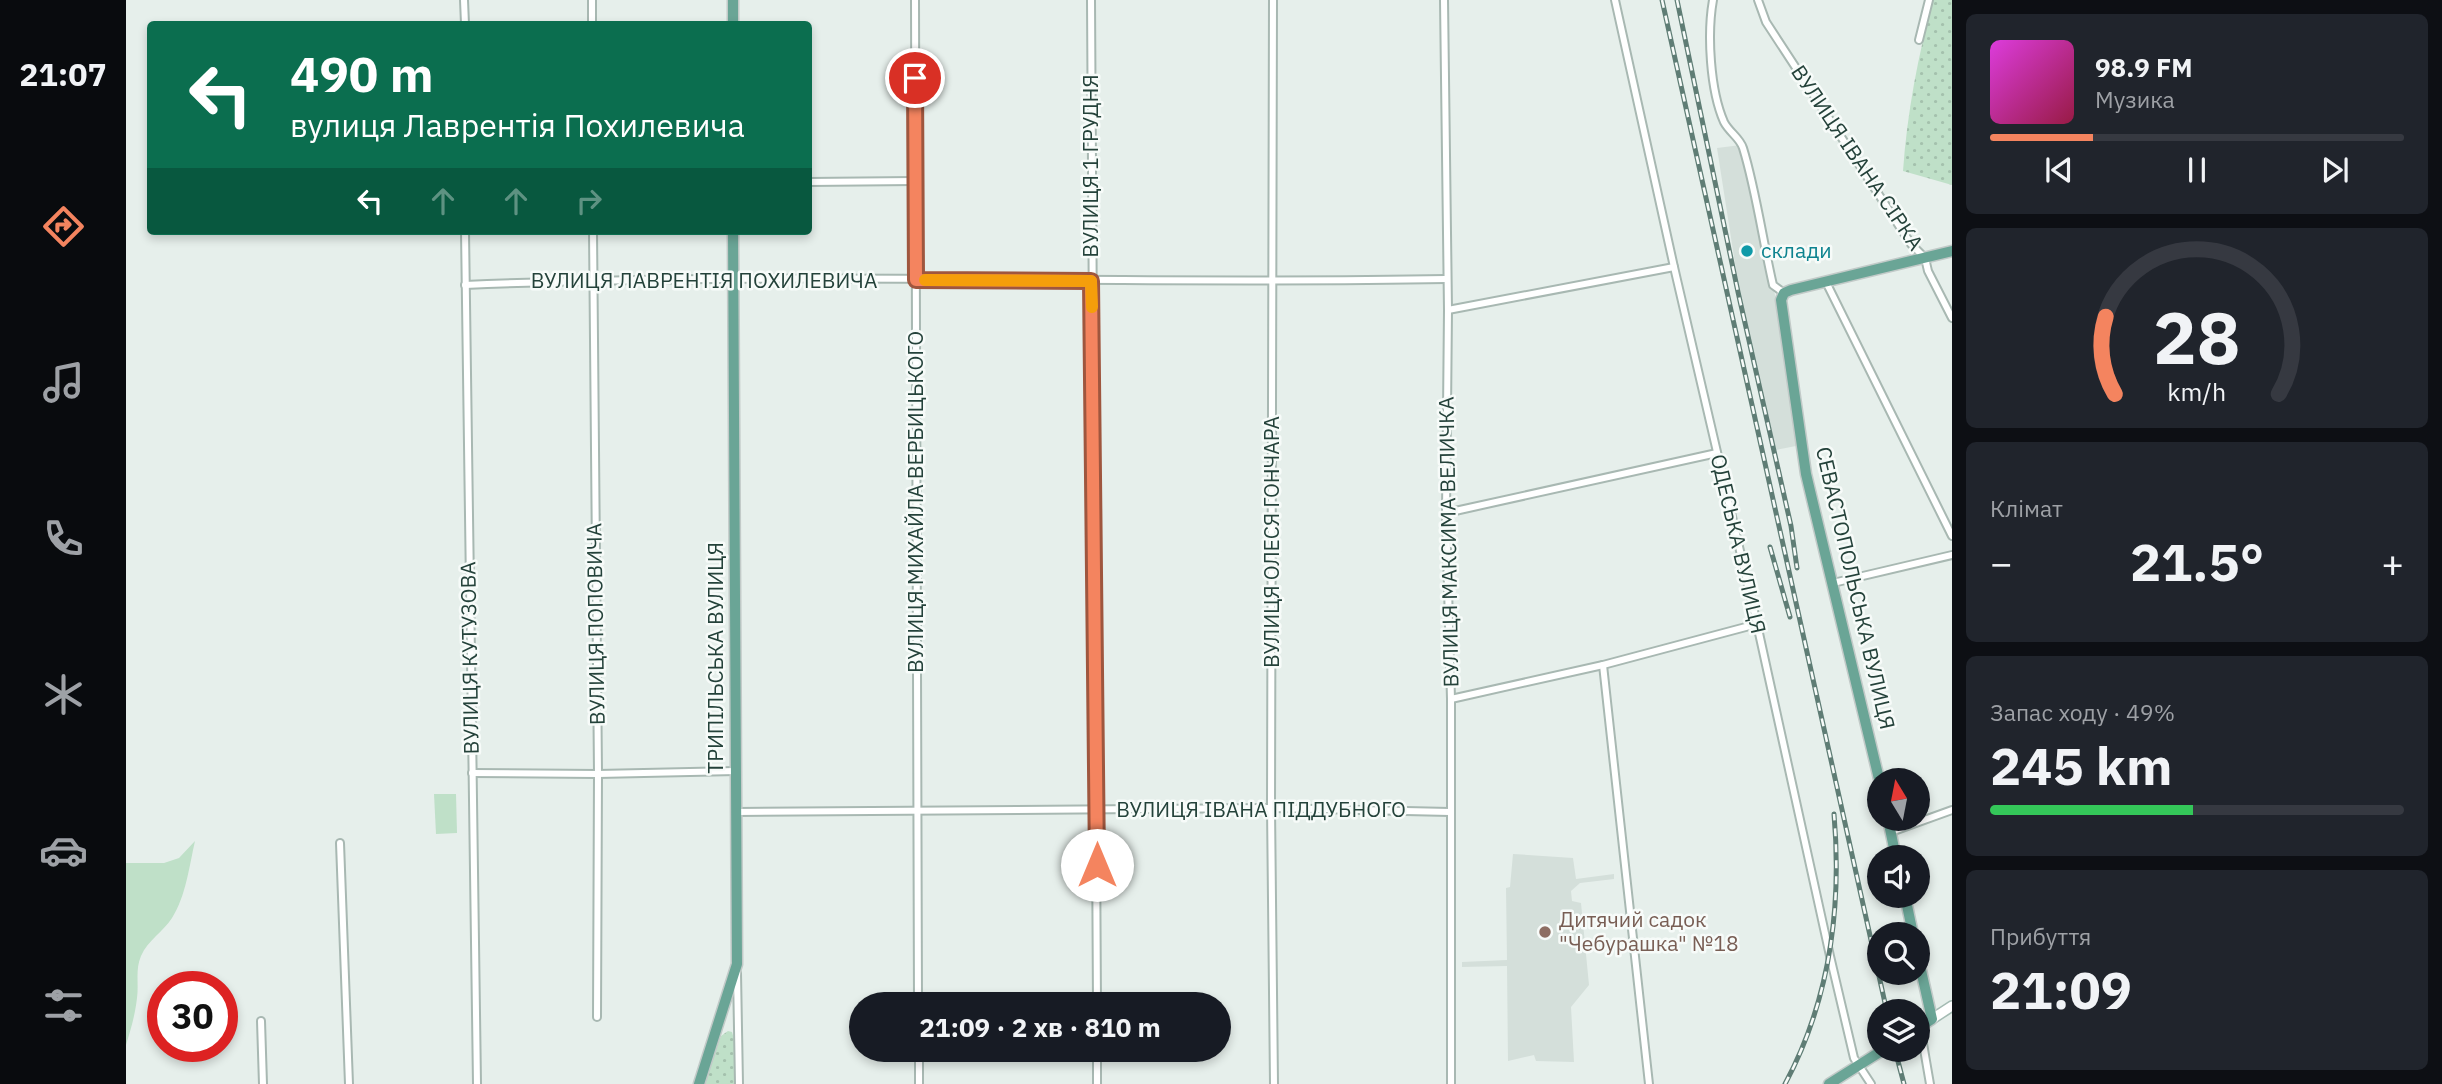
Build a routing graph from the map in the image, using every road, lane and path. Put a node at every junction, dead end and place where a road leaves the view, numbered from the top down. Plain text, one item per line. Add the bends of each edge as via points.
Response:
1 (464, 0) edge
2 (592, 0) edge
3 (733, 0) edge
4 (915, 0) edge
5 (1091, 0) edge
6 (1273, 0) edge
7 (1444, 0) edge
8 (1615, 0) edge
9 (1713, 0) edge
10 (1758, 0) edge
11 (1929, 0) edge
12 (464, 21) edge
13 (592, 21) edge
14 (733, 21) edge
15 (1919, 40) dead end
16 (915, 181) junction
17 (812, 182) edge
18 (465, 235) edge
19 (593, 235) edge
20 (733, 235) edge
21 (1952, 251) edge
22 (1925, 258) junction
23 (1674, 267) junction
24 (593, 279) junction
25 (733, 279) junction
26 (1447, 279) junction
27 (916, 280) junction
28 (1091, 281) junction
29 (1273, 282) junction
30 (1826, 282) junction
31 (465, 285) junction
32 (1784, 293) junction
33 (1448, 310) junction
34 (1952, 318) edge
35 (1717, 453) junction
36 (1446, 513) junction
37 (1952, 536) edge
38 (1952, 555) edge
39 (1833, 583) junction
40 (1757, 624) junction
41 (1603, 665) junction
42 (1451, 699) junction
43 (1876, 768) edge
44 (736, 771) junction
45 (472, 773) junction
46 (598, 774) junction
47 (1271, 808) junction
48 (1097, 809) junction
49 (1952, 810) edge
50 (916, 811) junction
51 (736, 812) junction
52 (1450, 812) junction
53 (1891, 832) joint
54 (340, 843) dead end
55 (1894, 845) edge
56 (737, 964) junction
57 (1924, 985) edge
58 (918, 992) edge
59 (1097, 992) edge
60 (1952, 1006) edge
61 (597, 1017) dead end
62 (1932, 1019) joint
63 (261, 1021) dead end
64 (1867, 1061) edge
65 (919, 1062) edge
66 (1097, 1062) edge
67 (1926, 1062) edge
68 (1859, 1066) junction
69 (263, 1084) edge
70 (349, 1084) edge
71 (477, 1084) edge
72 (699, 1084) edge
73 (739, 1084) edge
74 (919, 1084) edge
75 (1097, 1084) edge
76 (1274, 1084) edge
77 (1451, 1084) edge
78 (1649, 1084) edge
79 (1829, 1084) edge
80 (1871, 1084) edge
81 (1930, 1084) edge

1 - 12 street
2 - 13 street
3 - 14 main road
4 - 16 street, ВУЛИЦЯ МИХАЙЛА ВЕРБИЦЬКОГО
5 - 28 street, ВУЛИЦЯ 1 ГРУДНЯ
6 - 29 street, ВУЛИЦЯ ОЛЕСЯ ГОНЧАРА
7 - 26 street, ВУЛИЦЯ МАКСИМА ВЕЛИЧКА
8 - 23 street, ОДЕСЬКА ВУЛИЦЯ
9 - 32 street, СЕВАСТОПОЛЬСЬКА ВУЛИЦЯ via 1711,62 1720,112 1742,145 1773,285
10 - 22 street, ВУЛИЦЯ ІВАНА СІРКА via 1766,22 1830,121 1911,244
11 - 15 street
16 - 17 street
16 - 27 street, ВУЛИЦЯ МИХАЙЛА ВЕРБИЦЬКОГО
18 - 31 street, ВУЛИЦЯ КУТУЗОВА
19 - 24 street, ВУЛИЦЯ ПОПОВИЧА
20 - 25 main road, ТРИПІЛЬСЬКА ВУЛИЦЯ
21 - 22 main road
22 - 30 main road
22 - 34 street, ВУЛИЦЯ ІВАНА СІРКА
23 - 33 street
23 - 35 street, ОДЕСЬКА ВУЛИЦЯ
24 - 25 street, ВУЛИЦЯ ЛАВРЕНТІЯ ПОХИЛЕВИЧА
24 - 31 street, ВУЛИЦЯ ЛАВРЕНТІЯ ПОХИЛЕВИЧА
24 - 46 street, ВУЛИЦЯ ПОПОВИЧА
25 - 27 street, ВУЛИЦЯ ЛАВРЕНТІЯ ПОХИЛЕВИЧА
25 - 44 main road, ТРИПІЛЬСЬКА ВУЛИЦЯ
26 - 29 street, ВУЛИЦЯ ЛАВРЕНТІЯ ПОХИЛЕВИЧА
26 - 33 street, ВУЛИЦЯ МАКСИМА ВЕЛИЧКА
27 - 28 street, ВУЛИЦЯ ЛАВРЕНТІЯ ПОХИЛЕВИЧА
27 - 50 street, ВУЛИЦЯ МИХАЙЛА ВЕРБИЦЬКОГО
28 - 29 street, ВУЛИЦЯ ЛАВРЕНТІЯ ПОХИЛЕВИЧА
28 - 48 street, ВУЛИЦЯ 1 ГРУДНЯ
29 - 47 street, ВУЛИЦЯ ОЛЕСЯ ГОНЧАРА
30 - 32 main road
30 - 37 street
31 - 45 street, ВУЛИЦЯ КУТУЗОВА
32 - 39 main road, СЕВАСТОПОЛЬСЬКА ВУЛИЦЯ via 1782,311 1806,474
33 - 36 street, ВУЛИЦЯ МАКСИМА ВЕЛИЧКА
35 - 36 street
35 - 40 street, ОДЕСЬКА ВУЛИЦЯ
36 - 42 street, ВУЛИЦЯ МАКСИМА ВЕЛИЧКА
38 - 39 street
39 - 43 main road, СЕВАСТОПОЛЬСЬКА ВУЛИЦЯ
40 - 41 street
40 - 68 street, ОДЕСЬКА ВУЛИЦЯ via 1830,956
41 - 42 street
41 - 78 street
42 - 52 street, ВУЛИЦЯ МАКСИМА ВЕЛИЧКА
44 - 46 street
44 - 51 main road, ТРИПІЛЬСЬКА ВУЛИЦЯ
45 - 46 street
45 - 71 street, ВУЛИЦЯ КУТУЗОВА
46 - 61 street, ВУЛИЦЯ ПОПОВИЧА
47 - 48 street, ВУЛИЦЯ ІВАНА ПІДДУБНОГО
47 - 52 street, ВУЛИЦЯ ІВАНА ПІДДУБНОГО
47 - 76 street, ВУЛИЦЯ ОЛЕСЯ ГОНЧАРА
48 - 50 street, ВУЛИЦЯ ІВАНА ПІДДУБНОГО
48 - 59 street, ВУЛИЦЯ 1 ГРУДНЯ
49 - 53 street
50 - 51 street, ВУЛИЦЯ ІВАНА ПІДДУБНОГО
50 - 58 street, ВУЛИЦЯ МИХАЙЛА ВЕРБИЦЬКОГО
51 - 56 main road, ТРИПІЛЬСЬКА ВУЛИЦЯ
52 - 77 street, ВУЛИЦЯ МАКСИМА ВЕЛИЧКА
53 - 55 main road
54 - 70 street
56 - 72 main road
56 - 73 street, ТРИПІЛЬСЬКА ВУЛИЦЯ
57 - 62 main road
60 - 62 main road
63 - 69 street
64 - 68 main road
65 - 74 street
66 - 75 street
67 - 81 street
68 - 79 main road
68 - 80 street, ОДЕСЬКА ВУЛИЦЯ

